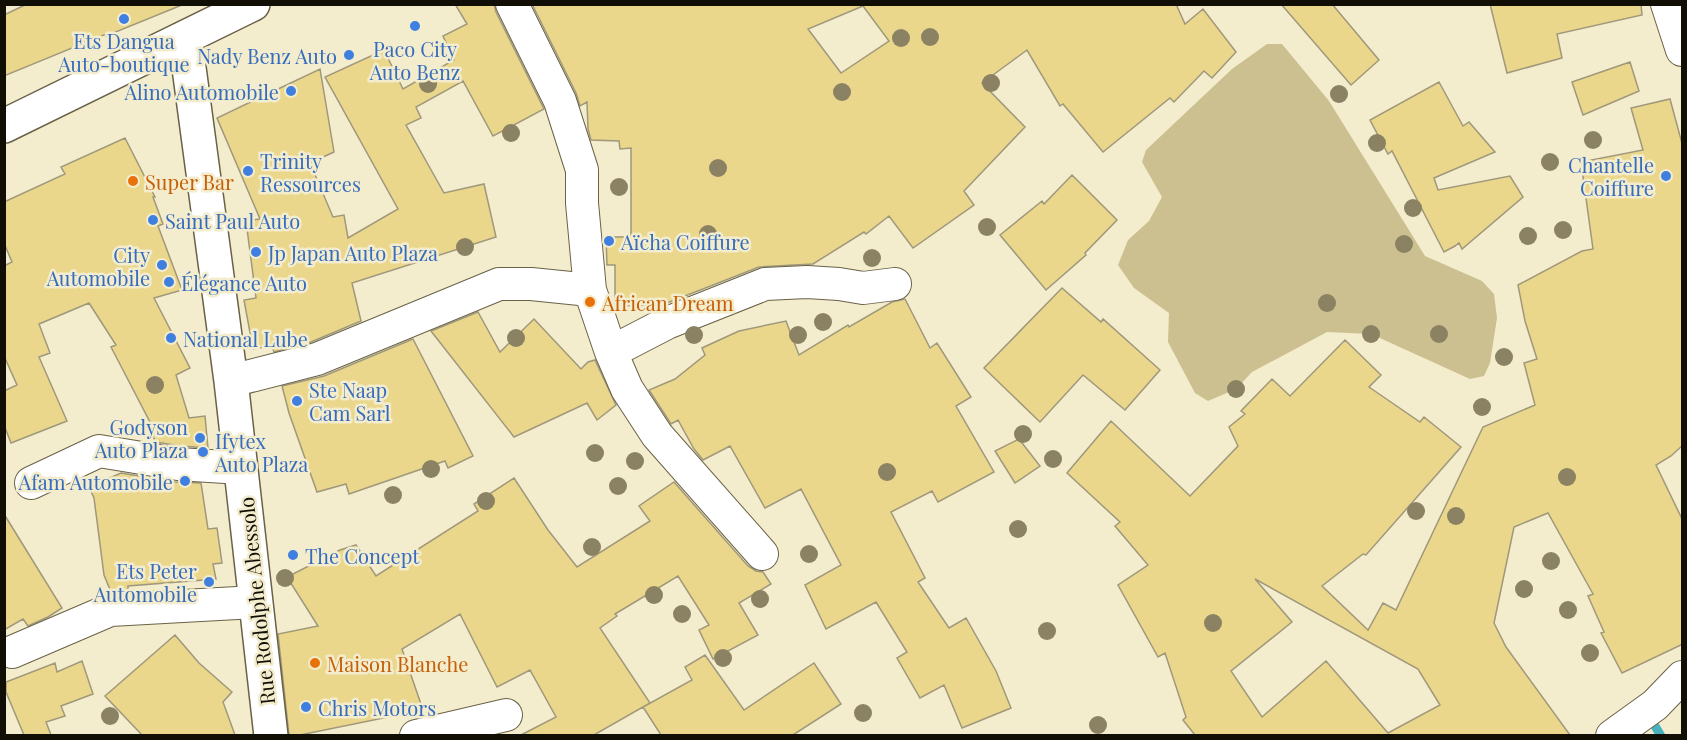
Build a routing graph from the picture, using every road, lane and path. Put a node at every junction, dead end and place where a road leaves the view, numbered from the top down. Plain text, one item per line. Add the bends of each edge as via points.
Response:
1 (253, 4) edge
2 (512, 4) edge
3 (1667, 4) edge
4 (185, 38) junction
5 (1683, 50) edge
6 (4, 126) edge
7 (895, 284) dead end
8 (590, 290) junction
9 (611, 352) junction
10 (231, 381) junction
11 (241, 468) junction
12 (31, 483) dead end
13 (762, 554) dead end
14 (256, 602) junction
15 (12, 652) dead end
16 (1683, 677) edge
17 (506, 715) dead end
18 (271, 735) edge
19 (416, 735) edge
20 (1612, 735) edge

1 - 4 main road
2 - 8 street via 560,101 582,170
3 - 5 street
4 - 6 main road
4 - 10 main road, Rue Rodolphe Abessolo
7 - 9 street via 863,288 807,282 765,284 667,323
8 - 9 street
8 - 10 street via 499,284 317,359
9 - 13 street via 627,389 657,435
10 - 11 main road, Rue Rodolphe Abessolo
11 - 12 street via 178,464 99,451
11 - 14 main road, Rue Rodolphe Abessolo
14 - 15 street via 110,610
14 - 18 main road, Rue Rodolphe Abessolo
16 - 20 street via 1655,705
17 - 19 street

